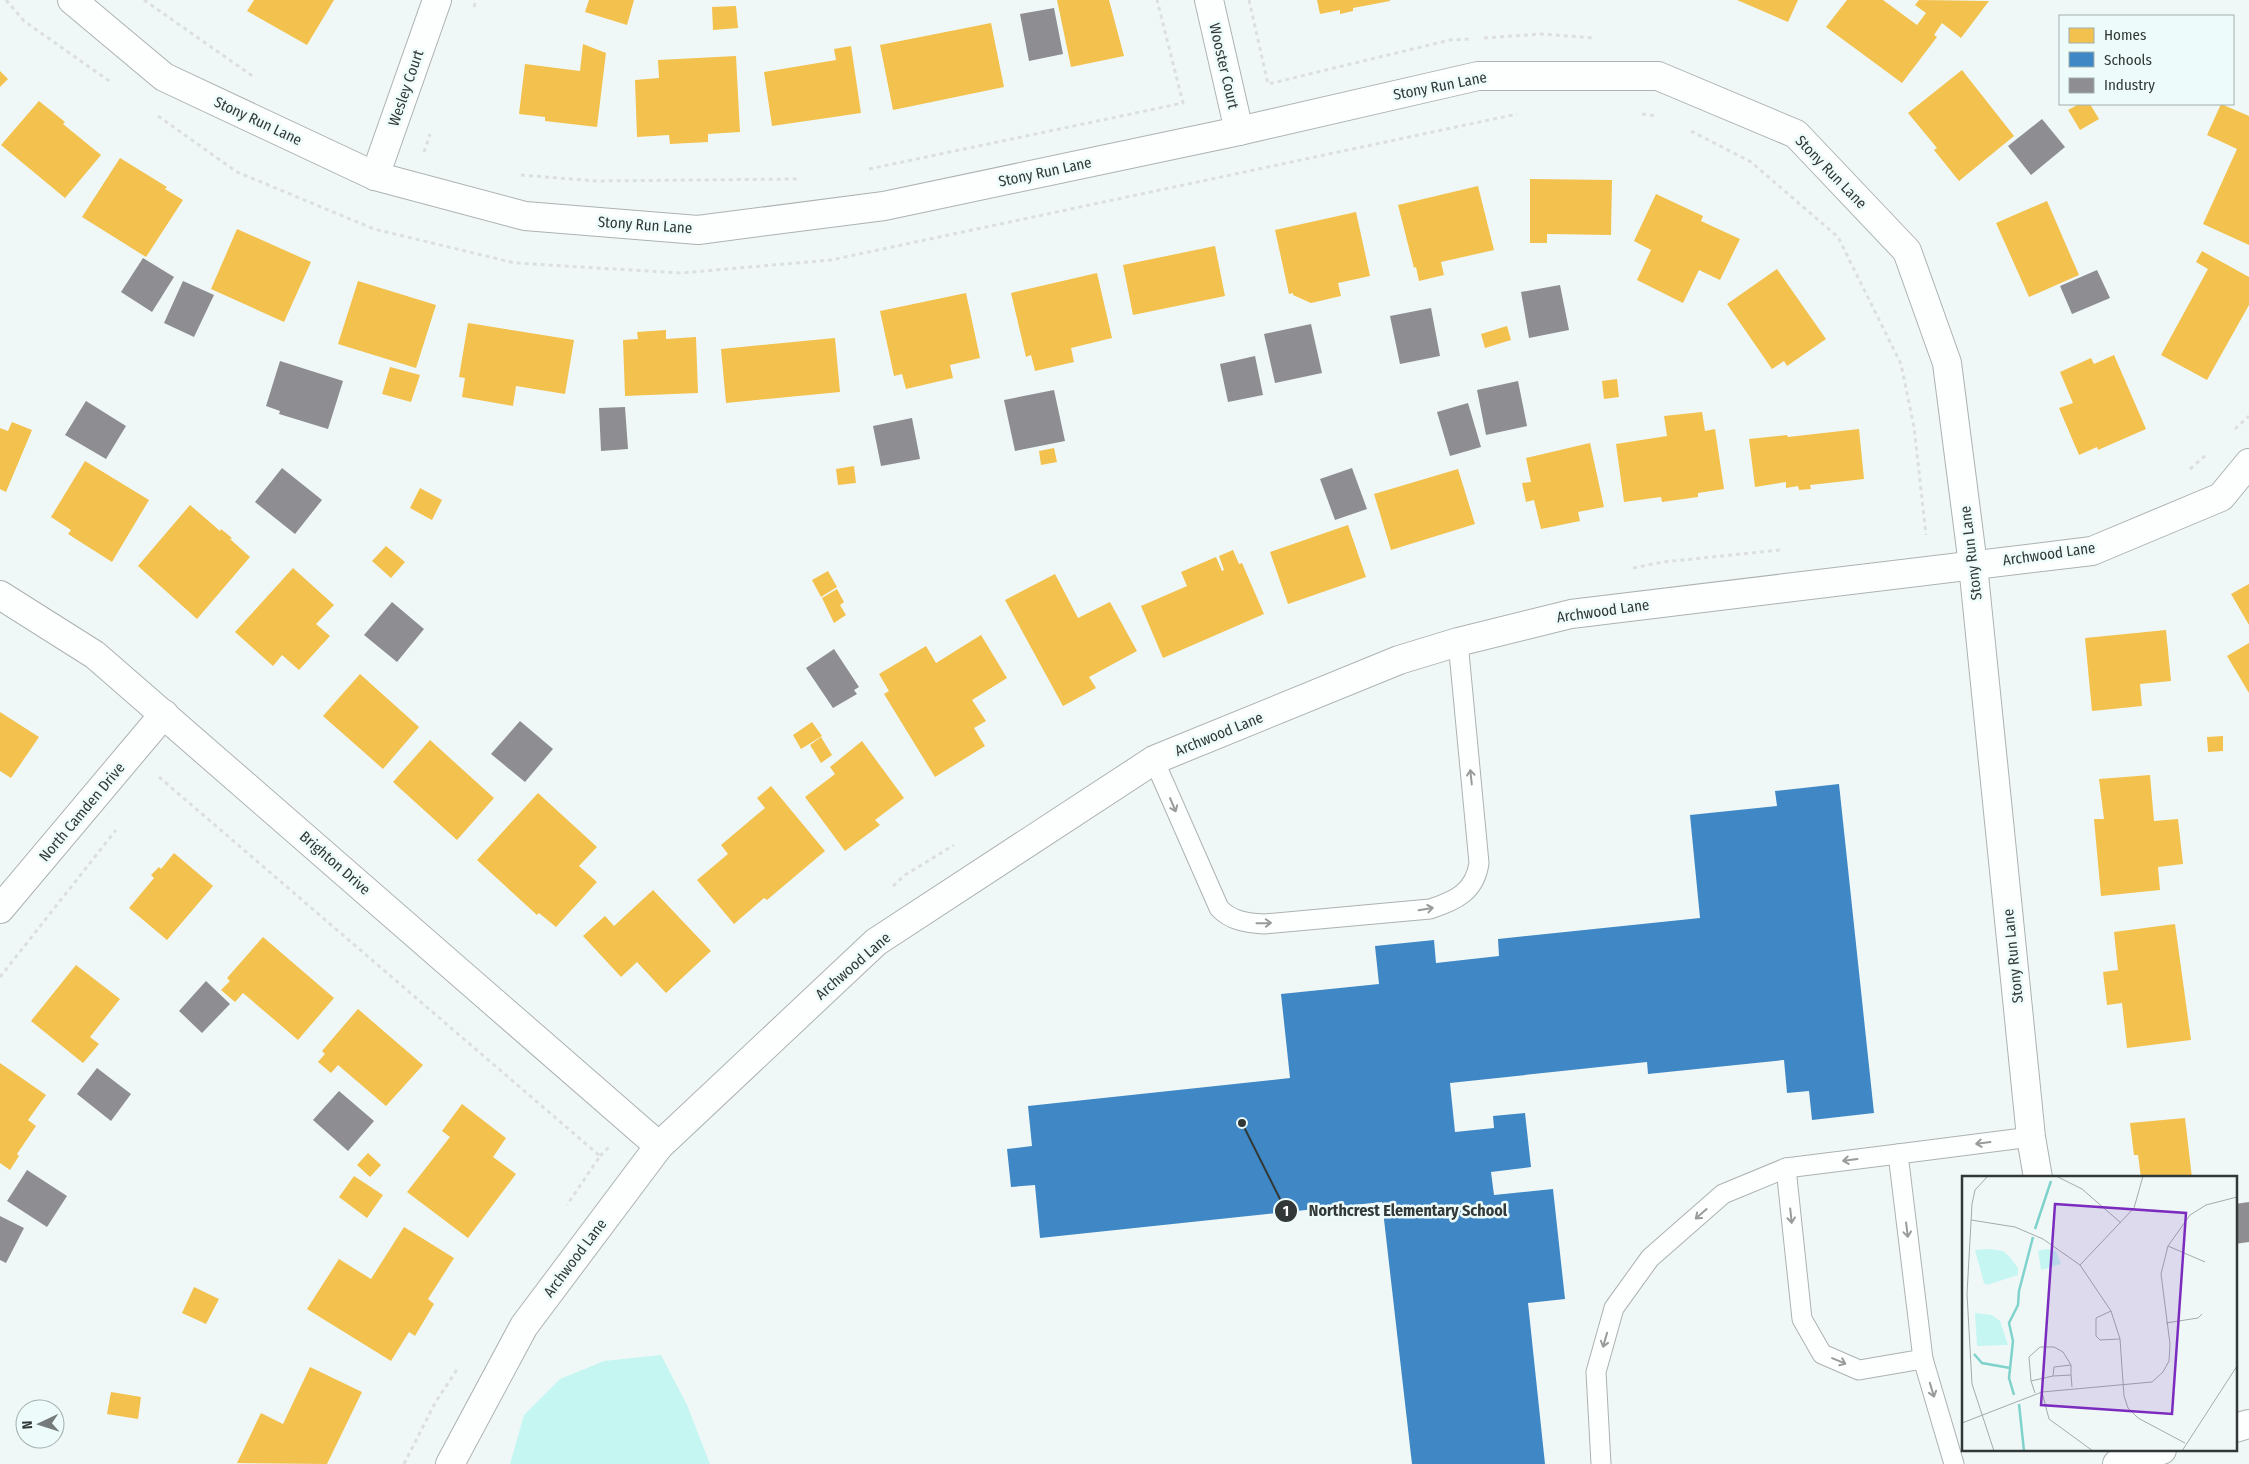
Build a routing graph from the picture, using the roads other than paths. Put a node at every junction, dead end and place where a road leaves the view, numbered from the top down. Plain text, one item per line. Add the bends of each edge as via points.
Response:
1 (72, 0) edge
2 (437, 0) edge
3 (1210, 0) edge
4 (1239, 131) junction
5 (376, 176) junction
6 (2249, 463) edge
7 (1973, 565) junction
8 (0, 595) edge
9 (1458, 642) junction
10 (164, 714) junction
11 (1154, 760) junction
12 (0, 909) edge
13 (2031, 1137) junction
14 (659, 1146) junction
15 (1898, 1154) junction
16 (1786, 1168) junction
17 (2038, 1176) edge
18 (1923, 1359) junction
19 (2249, 1424) edge
20 (2236, 1428) edge
21 (2156, 1452) edge
22 (450, 1464) edge
23 (1601, 1464) edge
24 (1954, 1464) edge
25 (2117, 1464) edge

1 - 5 street, Stony Run Lane via 164,77
2 - 5 street, Wesley Court
3 - 4 street, Wooster Court
4 - 5 street, Stony Run Lane via 884,206 698,230 525,216
4 - 7 street, Stony Run Lane via 1478,76 1658,76 1796,134 1907,251 1947,363
6 - 7 street, Archwood Lane via 2221,496 2092,551
7 - 9 street, Archwood Lane via 1571,614
7 - 13 street, Stony Run Lane
8 - 10 street, Brighton Drive via 95,654
9 - 11 street, Archwood Lane via 1399,660
11 -> 9 lane via 1219,908 1237,920 1264,924 1430,909 1445,904 1470,887 1478,863
10 - 12 street, North Camden Drive
10 - 14 street, Brighton Drive
11 - 14 street, Archwood Lane via 876,942
13 -> 15 lane
13 - 17 street, Stony Run Lane
14 - 22 street, Archwood Lane via 524,1326
15 -> 16 lane
15 -> 18 lane
16 -> 18 lane via 1802,1319 1822,1354 1859,1370
16 -> 23 lane via 1723,1194 1650,1258 1614,1308 1596,1372
18 -> 24 lane
19 - 20 street
21 - 25 street

